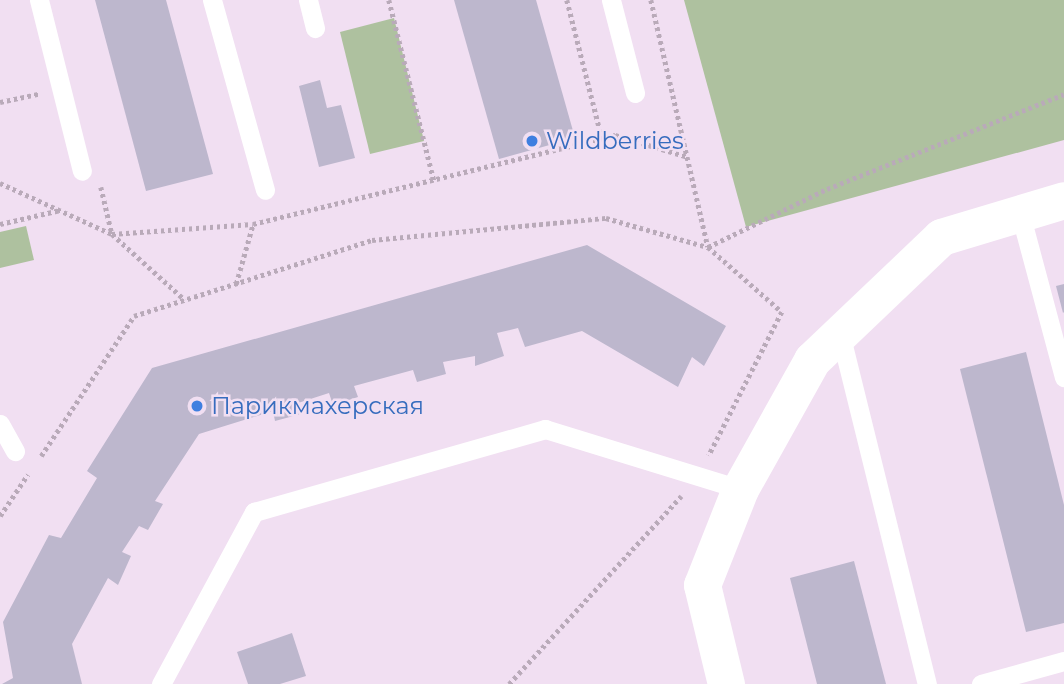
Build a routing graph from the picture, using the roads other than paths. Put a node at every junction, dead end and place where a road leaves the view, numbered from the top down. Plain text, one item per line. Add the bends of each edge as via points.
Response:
1 (39, 0) edge
2 (212, 0) edge
3 (308, 0) edge
4 (611, 0) edge
5 (315, 28) dead end
6 (635, 93) dead end
7 (82, 171) dead end
8 (265, 190) dead end
9 (1064, 200) edge
10 (1020, 213) junction
11 (840, 333) junction
12 (1064, 377) edge
13 (0, 424) edge
14 (15, 451) dead end
15 (740, 489) junction
16 (1064, 661) edge
17 (161, 684) edge
18 (726, 684) edge
19 (927, 684) edge
20 (981, 684) edge

1 - 7 lane
2 - 8 lane
3 - 5 lane
4 - 6 lane
9 - 10 street
10 - 11 street via 941,237
10 - 12 lane
11 - 15 street via 811,360
11 - 19 lane
13 - 14 lane
15 - 17 lane via 545,429 254,512
15 - 18 street via 702,586
16 - 20 lane

